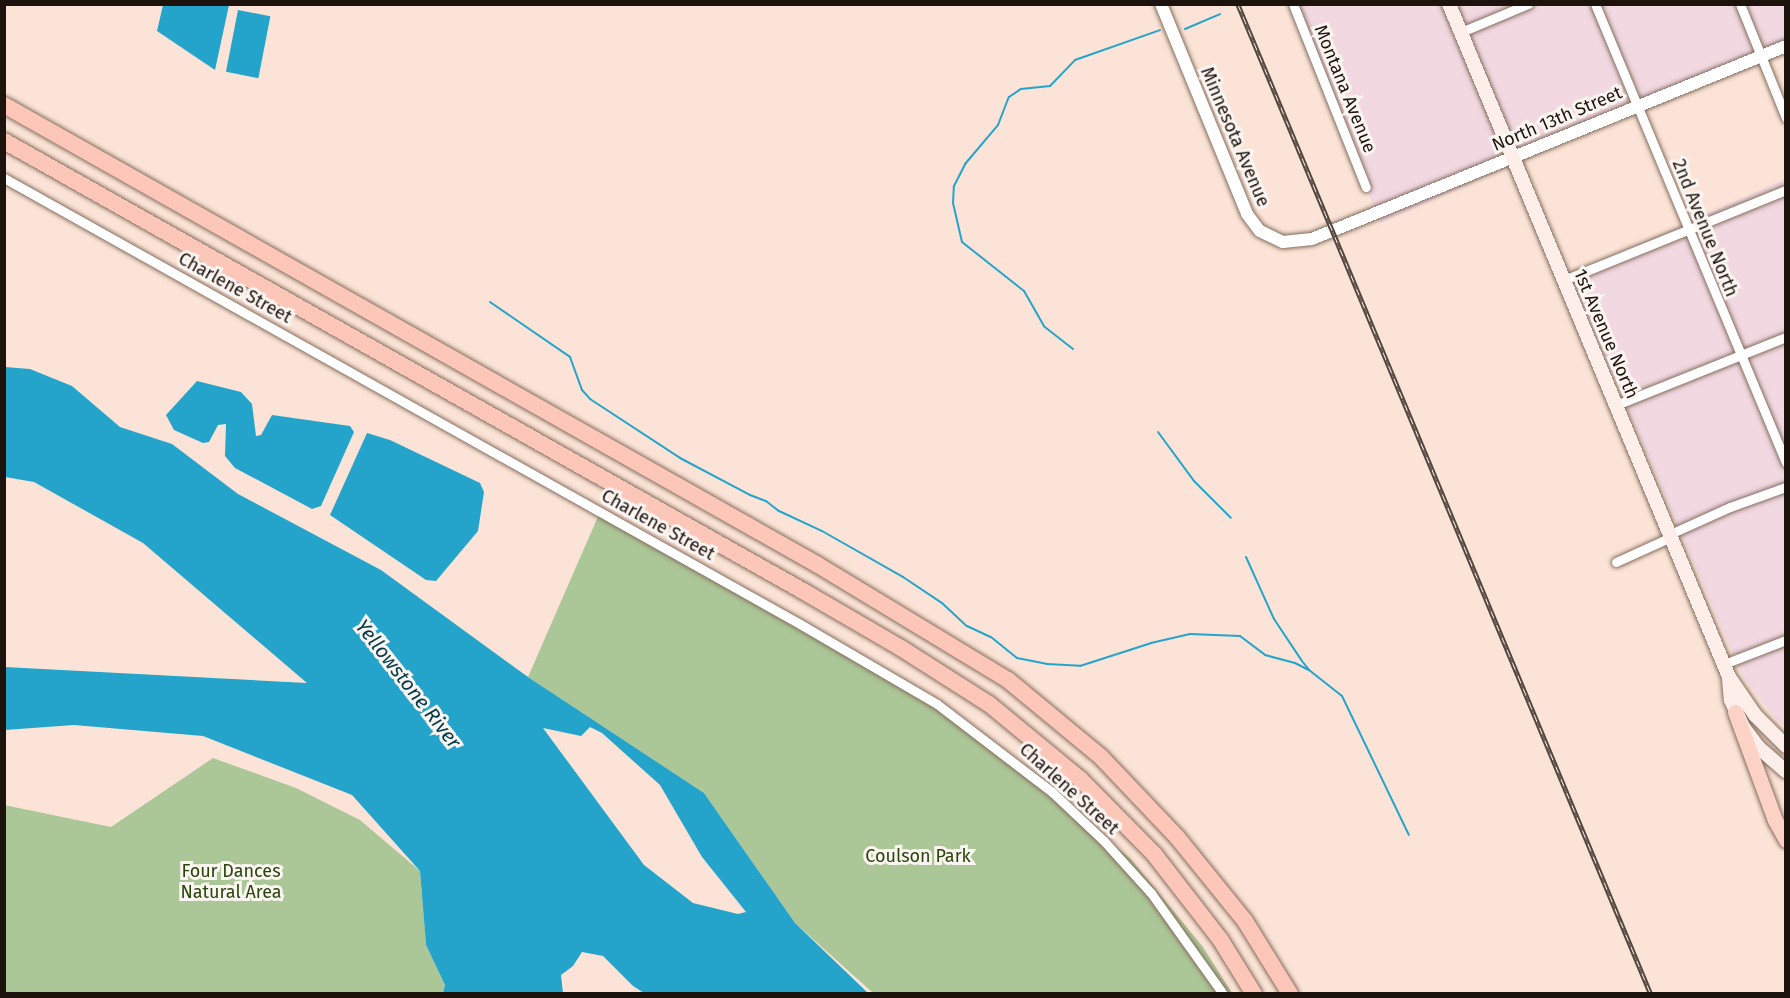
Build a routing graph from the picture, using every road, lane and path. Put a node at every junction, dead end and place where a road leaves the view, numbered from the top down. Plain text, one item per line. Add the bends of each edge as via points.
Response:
1 (1161, 4) edge
2 (1293, 4) edge
3 (1449, 4) edge
4 (1528, 4) edge
5 (1595, 4) edge
6 (1740, 4) edge
7 (1461, 32) junction
8 (1785, 46) edge
9 (1761, 57) junction
10 (4, 105) edge
11 (1638, 105) junction
12 (1785, 118) edge
13 (4, 141) edge
14 (1513, 157) junction
15 (4, 178) edge
16 (1366, 187) dead end
17 (1785, 190) edge
18 (1344, 226) joint
19 (1687, 227) junction
20 (1564, 280) junction
21 (1785, 337) edge
22 (1740, 356) junction
23 (1616, 405) junction
24 (1785, 463) edge
25 (1785, 487) edge
26 (1670, 536) junction
27 (1616, 562) dead end
28 (1785, 640) edge
29 (1726, 670) junction
30 (1735, 712) junction
31 (1785, 746) edge
32 (1785, 771) edge
33 (1785, 840) edge
34 (1223, 993) edge
35 (1254, 993) edge
36 (1290, 993) edge

1 - 18 street, Minnesota Avenue via 1238,195 1254,224 1274,240 1292,243
2 - 16 street, Montana Avenue
3 - 7 main road, 1st Avenue North
4 - 7 street
5 - 11 street, 2nd Avenue North
6 - 9 street
7 - 14 main road, 1st Avenue North
8 - 9 street, North 13th Street
9 - 11 street, North 13th Street
9 - 12 street
10 - 36 highway via 807,559 1008,680 1101,757 1178,837 1245,921
11 - 14 street, North 13th Street
11 - 19 street, 2nd Avenue North
13 - 35 highway via 803,591 989,704 1080,779 1154,854 1220,939
14 - 18 street, North 13th Street
14 - 20 main road, 1st Avenue North
15 - 34 street, Charlene Street via 937,704 1052,792 1104,841 1151,893
17 - 19 street
19 - 20 street
19 - 22 street, 2nd Avenue North
20 - 23 main road, 1st Avenue North
21 - 22 street
22 - 23 street
22 - 24 street, 2nd Avenue North
23 - 26 main road, 1st Avenue North
25 - 26 street via 1730,507
26 - 27 street
26 - 29 main road, 1st Avenue North
28 - 29 street
29 - 30 main road, 1st Avenue North
29 - 31 main road, 1st Avenue North via 1755,716
30 - 32 main road, 1st Avenue North via 1758,747
30 - 33 highway

